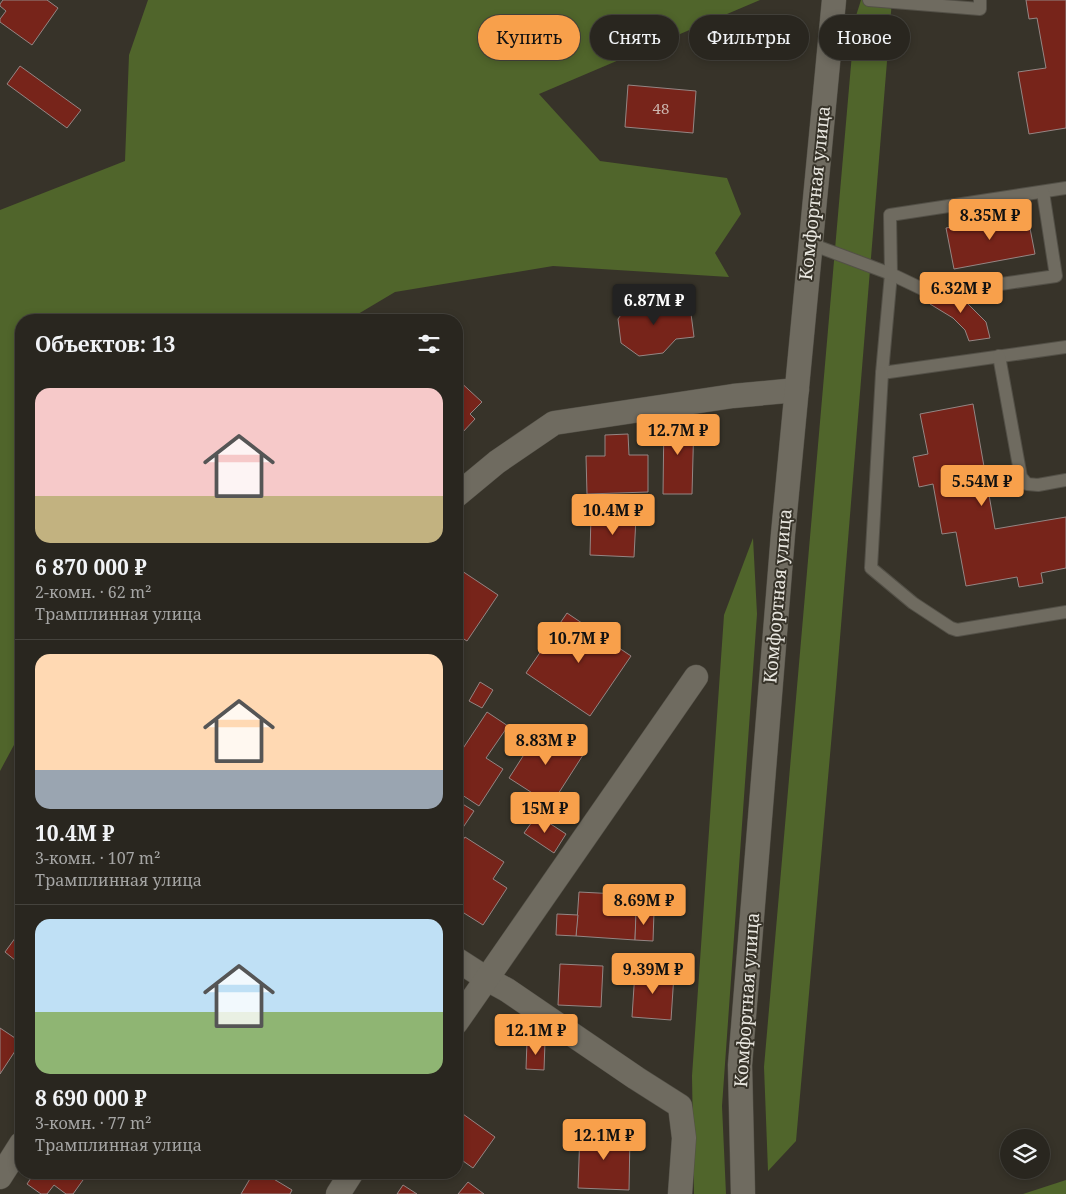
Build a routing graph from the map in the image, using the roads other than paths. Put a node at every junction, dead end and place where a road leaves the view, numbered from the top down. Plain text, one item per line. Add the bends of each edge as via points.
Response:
1 (834, 0) edge
2 (870, 0) edge
3 (980, 0) edge
4 (1066, 188) edge
5 (1043, 192) junction
6 (810, 244) junction
7 (891, 274) junction
8 (994, 286) dead end
9 (935, 295) dead end
10 (1066, 346) edge
11 (999, 356) junction
12 (882, 373) junction
13 (797, 390) junction
14 (1066, 480) edge
15 (463, 490) edge
16 (1066, 612) edge
17 (696, 677) dead end
18 (463, 964) edge
19 (487, 979) junction
20 (463, 1013) edge
21 (15, 1153) edge
22 (0, 1177) edge
23 (348, 1179) edge
24 (338, 1194) edge
25 (680, 1194) edge
26 (743, 1194) edge

1 - 6 street, Комфортная улица
2 - 3 lane via 980,9
4 - 5 lane
5 - 7 lane via 890,215
5 - 8 lane via 1056,276
6 - 7 lane
6 - 13 street, Комфортная улица
7 - 9 lane
7 - 12 lane
10 - 11 lane
11 - 12 lane
11 - 14 lane via 1021,477 1027,484 1038,485
12 - 16 lane via 871,568 913,603 957,630
13 - 15 street via 733,396 554,423 496,462
13 - 26 street, Комфортная улица via 740,1065
17 - 19 street
18 - 19 street
19 - 20 street
19 - 25 street via 680,1106 684,1138
21 - 22 street
23 - 24 street

